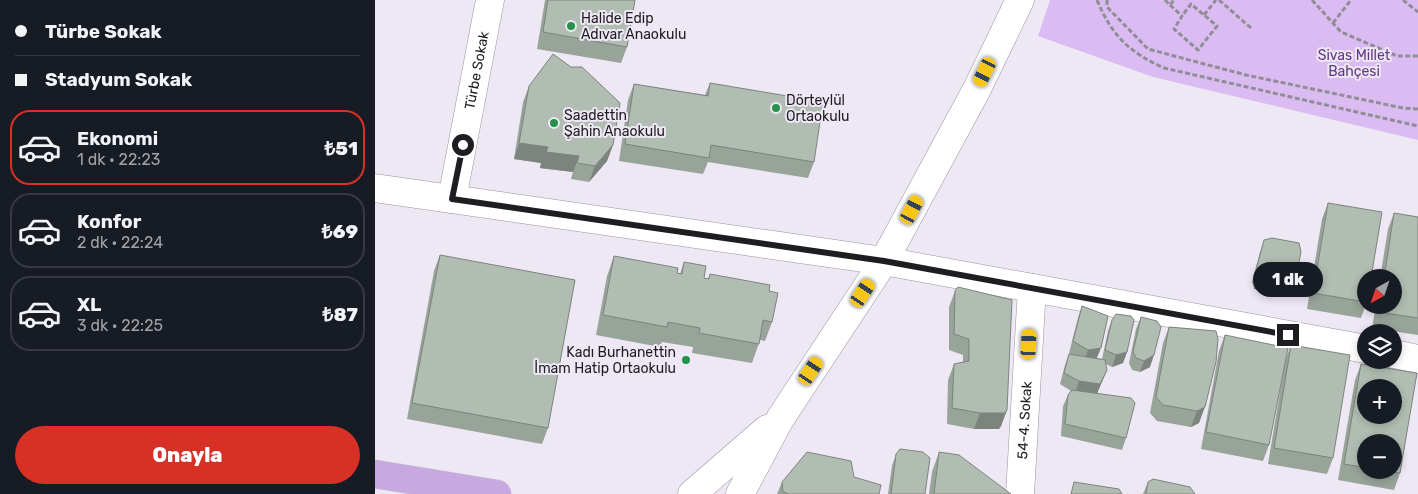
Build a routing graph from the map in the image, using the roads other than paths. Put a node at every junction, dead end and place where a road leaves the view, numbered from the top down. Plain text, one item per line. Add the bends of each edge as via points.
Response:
1 (489, 0) edge
2 (1020, 0) edge
3 (375, 188) edge
4 (452, 199) junction
5 (884, 261) junction
6 (1032, 288) junction
7 (1357, 347) edge
8 (1402, 356) edge
9 (1418, 359) edge
10 (779, 419) junction
11 (375, 474) edge
12 (497, 494) edge
13 (692, 494) edge
14 (740, 494) edge
15 (1020, 494) edge

1 - 4 street, Türbe Sokak
2 - 5 street via 977,90
3 - 4 street
4 - 5 street
5 - 6 street
5 - 10 street
6 - 7 street
6 - 15 street, 54-4. Sokak
8 - 9 street
10 - 13 street
10 - 14 street
11 - 12 main road

